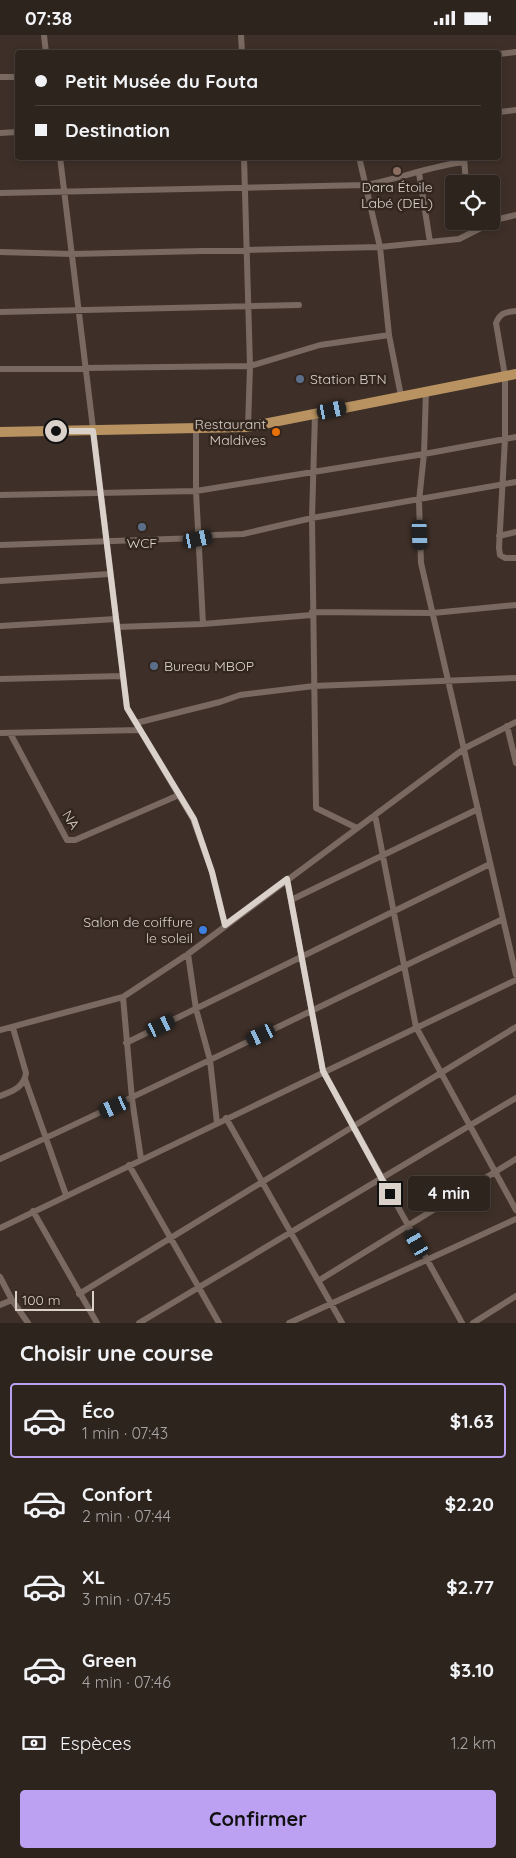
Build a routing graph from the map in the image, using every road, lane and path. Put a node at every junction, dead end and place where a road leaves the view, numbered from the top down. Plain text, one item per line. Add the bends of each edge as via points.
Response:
1 (44, 35) edge
2 (241, 35) edge
3 (46, 50) edge
4 (242, 50) edge
5 (516, 52) edge
6 (501, 54) edge
7 (0, 77) edge
8 (15, 77) edge
9 (516, 111) edge
10 (501, 113) edge
11 (15, 132) edge
12 (0, 133) edge
13 (60, 160) edge
14 (244, 160) edge
15 (360, 160) edge
16 (464, 160) edge
17 (419, 173) junction
18 (465, 175) edge
19 (365, 185) junction
20 (245, 189) junction
21 (64, 191) junction
22 (0, 193) edge
23 (516, 215) edge
24 (500, 219) edge
25 (472, 230) edge
26 (430, 242) junction
27 (380, 247) junction
28 (246, 249) junction
29 (0, 252) edge
30 (72, 254) junction
31 (247, 305) junction
32 (299, 305) dead end
33 (79, 311) junction
34 (516, 311) edge
35 (0, 312) edge
36 (389, 335) junction
37 (250, 366) junction
38 (85, 367) junction
39 (0, 369) edge
40 (516, 373) edge
41 (504, 376) junction
42 (426, 391) junction
43 (401, 396) junction
44 (315, 414) junction
45 (248, 427) junction
46 (196, 429) junction
47 (93, 431) junction
48 (0, 432) edge
49 (516, 437) edge
50 (505, 439) junction
51 (424, 455) junction
52 (314, 472) junction
53 (516, 482) edge
54 (502, 483) junction
55 (196, 491) junction
56 (100, 493) junction
57 (0, 495) edge
58 (418, 501) junction
59 (312, 518) junction
60 (516, 533) edge
61 (499, 536) junction
62 (198, 539) junction
63 (106, 543) junction
64 (0, 545) edge
65 (516, 558) edge
66 (110, 574) junction
67 (0, 581) edge
68 (516, 605) edge
69 (312, 613) junction
70 (433, 613) junction
71 (116, 619) junction
72 (203, 623) junction
73 (0, 626) edge
74 (117, 627) junction
75 (123, 676) junction
76 (516, 678) edge
77 (0, 679) edge
78 (449, 681) junction
79 (314, 686) junction
80 (516, 721) edge
81 (136, 723) junction
82 (507, 726) junction
83 (140, 730) junction
84 (0, 733) edge
85 (10, 733) junction
86 (465, 748) junction
87 (516, 763) edge
88 (179, 795) junction
89 (478, 809) junction
90 (375, 815) junction
91 (357, 828) junction
92 (383, 855) junction
93 (490, 864) junction
94 (287, 879) junction
95 (291, 900) junction
96 (394, 911) junction
97 (503, 919) junction
98 (225, 925) junction
99 (188, 954) junction
100 (302, 957) junction
101 (405, 965) junction
102 (516, 975) edge
103 (516, 980) edge
104 (123, 997) junction
105 (196, 1009) junction
106 (312, 1009) junction
107 (416, 1027) junction
108 (516, 1027) edge
109 (13, 1028) junction
110 (0, 1031) edge
111 (126, 1043) junction
112 (210, 1060) junction
113 (323, 1071) junction
114 (442, 1072) junction
115 (25, 1079) junction
116 (0, 1096) edge
117 (516, 1098) edge
118 (132, 1099) junction
119 (226, 1118) junction
120 (217, 1123) junction
121 (470, 1125) junction
122 (353, 1126) junction
123 (45, 1139) junction
124 (0, 1159) edge
125 (141, 1159) junction
126 (516, 1159) edge
127 (129, 1165) junction
128 (496, 1172) junction
129 (382, 1178) junction
130 (262, 1182) junction
131 (66, 1195) junction
132 (516, 1210) edge
133 (34, 1211) junction
134 (516, 1219) edge
135 (407, 1226) junction
136 (0, 1228) edge
137 (291, 1232) junction
138 (170, 1238) junction
139 (426, 1260) junction
140 (0, 1277) edge
141 (318, 1281) junction
142 (199, 1287) junction
143 (79, 1294) junction
144 (516, 1296) edge
145 (12, 1300) junction
146 (331, 1303) junction
147 (0, 1305) edge
148 (28, 1323) edge
149 (97, 1323) edge
150 (138, 1323) edge
151 (219, 1323) edge
152 (289, 1323) edge
153 (342, 1323) edge
154 (462, 1323) edge
155 (473, 1323) edge

1 - 3 street
2 - 4 street
5 - 6 street
7 - 8 street
9 - 10 street
11 - 12 street
13 - 21 street
14 - 20 street
15 - 19 street
16 - 17 street via 434,166
16 - 18 street
17 - 19 street
17 - 26 street
19 - 20 street
19 - 27 street
20 - 21 street
20 - 28 street
21 - 22 street
21 - 30 street
23 - 24 street
25 - 26 street via 459,239
26 - 27 street
27 - 28 street
27 - 36 street
28 - 30 street
28 - 31 street
29 - 30 street
30 - 33 street
31 - 32 street
31 - 33 street
31 - 37 street
33 - 35 street
33 - 38 street
34 - 41 street via 504,312 496,323
36 - 37 street via 320,345
36 - 43 street
37 - 38 street
37 - 45 street
38 - 39 street
38 - 47 street
40 - 41 highway
41 - 42 highway
41 - 50 street
42 - 43 highway
42 - 51 street
43 - 44 highway
44 - 45 highway
44 - 52 street
45 - 46 highway
46 - 47 highway
46 - 55 street
47 - 48 highway
47 - 56 street
49 - 50 street
50 - 51 street
50 - 54 street
51 - 52 street
51 - 58 street
52 - 55 street
52 - 59 street
53 - 54 street
54 - 58 street
54 - 61 street
55 - 56 street
55 - 62 street
56 - 57 street
56 - 63 street
58 - 59 street
58 - 70 street via 420,563
59 - 62 street via 242,534
59 - 69 street
60 - 61 street
61 - 65 street via 500,555
62 - 63 street
62 - 72 street
63 - 64 street
63 - 66 street
66 - 67 street
66 - 71 street
68 - 70 street
69 - 70 street
69 - 72 street
69 - 79 street
70 - 78 street
71 - 73 street
71 - 74 street
72 - 74 street
74 - 75 street
75 - 77 street
75 - 81 street via 127,708
76 - 78 street
78 - 79 street
78 - 86 street
79 - 81 street via 240,695
79 - 91 street via 316,808
80 - 82 street
81 - 83 street
82 - 86 street
82 - 87 street
83 - 85 street
83 - 88 street
84 - 85 street
85 - 88 street, NA via 67,840 75,840
86 - 89 street
86 - 90 street
88 - 98 street via 194,819
89 - 92 street
89 - 93 street
90 - 91 street
90 - 92 street
91 - 94 street
92 - 95 street
92 - 96 street
93 - 96 street
93 - 97 street
94 - 95 street
94 - 98 street
95 - 100 street
96 - 100 street
96 - 101 street
97 - 101 street
97 - 102 street
98 - 99 street
99 - 104 street
99 - 105 street
100 - 105 street
100 - 106 street
101 - 106 street
101 - 107 street
103 - 107 street
104 - 109 street
104 - 111 street
105 - 111 street
105 - 112 street
106 - 112 street
106 - 113 street
107 - 113 street
107 - 114 street
108 - 114 street
109 - 110 street
109 - 115 street
111 - 118 street
112 - 118 street
112 - 120 street
113 - 119 street
113 - 122 street
114 - 121 street
114 - 122 street
115 - 116 street via 21,1087
115 - 123 street
117 - 121 street
118 - 123 street
118 - 125 street
119 - 120 street
119 - 130 street
120 - 125 street
121 - 128 street
121 - 129 street
122 - 129 street
122 - 130 street
123 - 124 street
123 - 131 street
125 - 127 street
126 - 128 street
127 - 131 street
127 - 138 street
128 - 132 street
128 - 135 street
129 - 135 street
129 - 137 street
130 - 137 street
130 - 138 street
131 - 133 street
133 - 136 street
133 - 143 street
134 - 139 street
135 - 139 street
135 - 141 street
137 - 141 street
137 - 142 street
138 - 142 street
138 - 143 street
139 - 146 street
139 - 154 street
140 - 145 street
141 - 146 street
142 - 150 street
142 - 151 street
143 - 149 street
144 - 155 street
145 - 147 street
145 - 148 street
146 - 152 street
146 - 153 street

